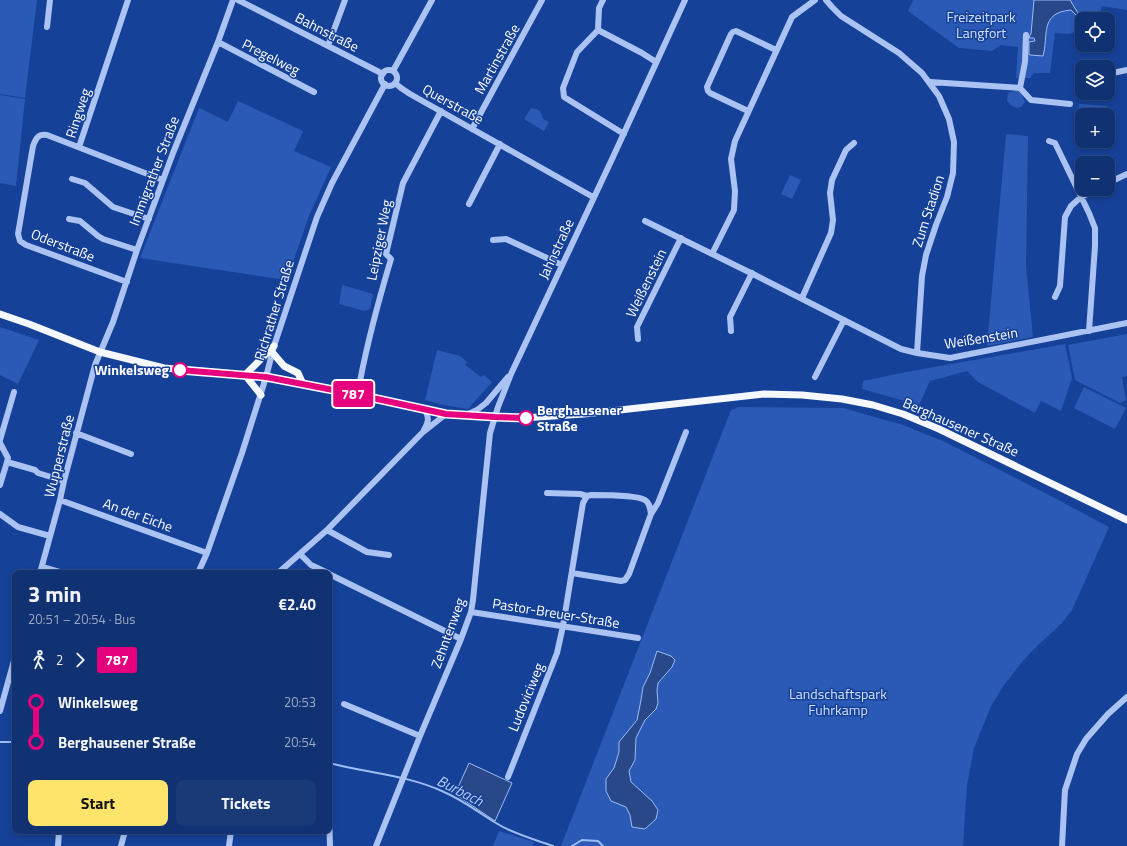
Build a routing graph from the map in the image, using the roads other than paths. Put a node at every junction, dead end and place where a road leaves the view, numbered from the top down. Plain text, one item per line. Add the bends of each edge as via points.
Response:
1 (50, 0) edge
2 (128, 0) edge
3 (233, 0) edge
4 (238, 0) edge
5 (256, 0) edge
6 (345, 0) edge
7 (432, 0) edge
8 (542, 0) edge
9 (603, 0) edge
10 (685, 0) edge
11 (814, 0) edge
12 (826, 0) edge
13 (254, 8) junction
14 (47, 27) dead end
15 (598, 30) junction
16 (1026, 35) dead end
17 (218, 42) junction
18 (328, 46) junction
19 (776, 50) junction
20 (656, 62) junction
21 (1127, 70) edge
22 (392, 71) junction
23 (1115, 73) edge
24 (383, 74) junction
25 (930, 82) junction
26 (395, 83) junction
27 (385, 84) junction
28 (1020, 88) junction
29 (314, 92) dead end
30 (1070, 104) dead end
31 (442, 111) junction
32 (748, 112) junction
33 (472, 129) junction
34 (624, 134) junction
35 (1049, 141) dead end
36 (854, 143) dead end
37 (500, 144) junction
38 (79, 148) junction
39 (1127, 174) edge
40 (72, 179) dead end
41 (164, 180) junction
42 (1115, 180) edge
43 (593, 197) junction
44 (1081, 197) junction
45 (469, 204) dead end
46 (69, 219) dead end
47 (149, 219) junction
48 (645, 221) dead end
49 (681, 238) junction
50 (493, 240) dead end
51 (138, 250) junction
52 (712, 254) junction
53 (562, 265) junction
54 (752, 273) junction
55 (127, 282) junction
56 (1055, 297) dead end
57 (802, 298) junction
58 (0, 314) edge
59 (844, 320) junction
60 (1127, 324) edge
61 (731, 331) dead end
62 (1089, 331) junction
63 (638, 339) dead end
64 (273, 349) junction
65 (100, 352) junction
66 (917, 353) junction
67 (511, 374) junction
68 (245, 375) junction
69 (266, 377) junction
70 (815, 377) dead end
71 (360, 381) dead end
72 (303, 384) junction
73 (14, 392) dead end
74 (261, 394) junction
75 (425, 409) junction
76 (446, 414) junction
77 (466, 415) junction
78 (495, 417) junction
79 (76, 432) junction
80 (686, 432) dead end
81 (1, 433) edge
82 (422, 433) junction
83 (0, 442) edge
84 (130, 454) dead end
85 (7, 462) junction
86 (64, 481) junction
87 (0, 485) edge
88 (547, 493) dead end
89 (587, 496) junction
90 (60, 500) junction
91 (0, 514) edge
92 (651, 514) junction
93 (1127, 520) edge
94 (326, 530) junction
95 (50, 536) junction
96 (207, 553) junction
97 (300, 554) junction
98 (389, 555) dead end
99 (41, 570) edge
100 (199, 570) edge
101 (281, 570) edge
102 (322, 570) edge
103 (572, 573) junction
104 (332, 575) edge
105 (471, 612) junction
106 (563, 626) junction
107 (638, 638) dead end
108 (461, 639) junction
109 (12, 668) edge
110 (1127, 697) edge
111 (344, 704) dead end
112 (0, 711) edge
113 (420, 736) junction
114 (508, 776) dead end
115 (59, 834) edge
116 (124, 834) edge
117 (231, 834) edge
118 (330, 834) edge
119 (58, 846) edge
120 (121, 846) edge
121 (229, 846) edge
122 (330, 846) edge
123 (376, 846) edge
124 (1062, 846) edge

1 - 14 street
2 - 38 street, Ringweg
3 - 17 street, Immigrather Straße
4 - 13 street, Bahnstraße
5 - 13 street
6 - 18 street
7 - 22 street
8 - 33 street, Martinstraße
9 - 15 street via 599,8
10 - 20 street, Jahnstraße
11 - 19 street via 792,16
12 - 25 street, Zum Stadion via 842,16 899,53
13 - 18 street, Bahnstraße
15 - 20 street
15 - 34 street via 577,52 564,88 564,97
16 - 28 street via 1025,62
17 - 29 street, Pregelweg
17 - 41 street, Immigrather Straße
18 - 24 street, Bahnstraße
19 - 32 street
19 - 32 street via 736,31 731,34 707,88 710,93
20 - 34 street, Jahnstraße
21 - 23 street
22 - 24 street via 388,70
22 - 26 street via 396,75
24 - 27 street via 382,80
25 - 28 street
25 - 66 street, Zum Stadion via 949,119 954,142 953,173 926,255 922,276
26 - 27 street
26 - 31 street, Querstraße
27 - 64 street, Richrather Straße via 332,183 317,217
28 - 30 street via 1031,100
31 - 33 street, Querstraße
31 - 71 street, Leipziger Weg via 403,183 386,254 391,259
32 - 52 street via 735,141 731,159 735,191 734,210
33 - 37 street, Querstraße
34 - 43 street, Jahnstraße
35 - 44 street via 1055,143
36 - 57 street via 846,150 832,180 831,233
37 - 43 street, Querstraße
37 - 45 street
38 - 41 street, Ringweg
38 - 55 street, Oderstraße via 47,135 42,134 36,139 18,234 20,241 32,248
39 - 42 street
40 - 47 street via 85,183 113,207
41 - 47 street, Immigrather Straße
43 - 53 street, Jahnstraße
44 - 56 street via 1071,206 1065,217 1060,286
44 - 62 street via 1095,228
46 - 51 street via 80,221 103,239
47 - 51 street, Immigrather Straße
48 - 49 street, Weißenstein
49 - 52 street, Weißenstein
49 - 63 street, Weißenstein via 637,327
50 - 53 street via 506,239
51 - 55 street, Immigrather Straße
52 - 54 street, Weißenstein
53 - 67 street, Jahnstraße
54 - 57 street, Weißenstein
54 - 61 street via 730,317
55 - 65 street, Immigrather Straße
57 - 59 street, Weißenstein
58 - 65 main road
59 - 66 street, Weißenstein via 901,348
59 - 70 street
60 - 62 street, Weißenstein
62 - 66 street, Weißenstein via 950,358
64 - 68 main road
64 - 69 street, Richrather Straße
64 - 72 main road via 284,366 298,373
65 - 68 main road via 169,369
65 - 79 street, Wupperstraße
67 - 77 street, Jahnstraße via 486,403
67 - 78 street, Jahnstraße
68 - 69 main road
68 - 74 main road
69 - 72 main road
69 - 74 street, Richrather Straße
72 - 75 main road
73 - 81 street
74 - 96 street, Richrather Straße
75 - 76 main road
75 - 82 street via 428,422
76 - 77 main road, Berghausener Straße
76 - 82 street
77 - 78 main road, Berghausener Straße
78 - 93 main road, Berghausener Straße via 568,415 764,394 842,399 904,414
78 - 105 street, Zehntenweg via 490,433
79 - 84 street
79 - 86 street, Wupperstraße
80 - 92 street via 658,503
81 - 83 street
82 - 94 street
83 - 85 street via 8,458
85 - 86 street
85 - 87 street
86 - 90 street, Wupperstraße
88 - 89 street
89 - 92 street via 603,495 646,500
89 - 103 street, Ludoviciweg via 583,503
90 - 95 street, Wupperstraße
90 - 96 street, An der Eiche
91 - 95 street via 18,527
92 - 103 street via 625,580
94 - 97 street
94 - 98 street via 367,552
95 - 99 street, Wupperstraße
96 - 100 street, Richrather Straße
97 - 101 street
97 - 102 street via 311,565
103 - 106 street, Ludoviciweg
104 - 108 street
105 - 106 street, Pastor-Breuer-Straße
105 - 108 street, Zehntenweg
106 - 107 street, Pastor-Breuer-Straße
106 - 114 street, Ludoviciweg via 557,653
108 - 113 street, Zehntenweg
109 - 112 street
110 - 124 street via 1090,734 1077,754 1065,790
111 - 113 street
113 - 123 street, Zehntenweg
115 - 119 street
116 - 120 street
117 - 121 street
118 - 122 street

